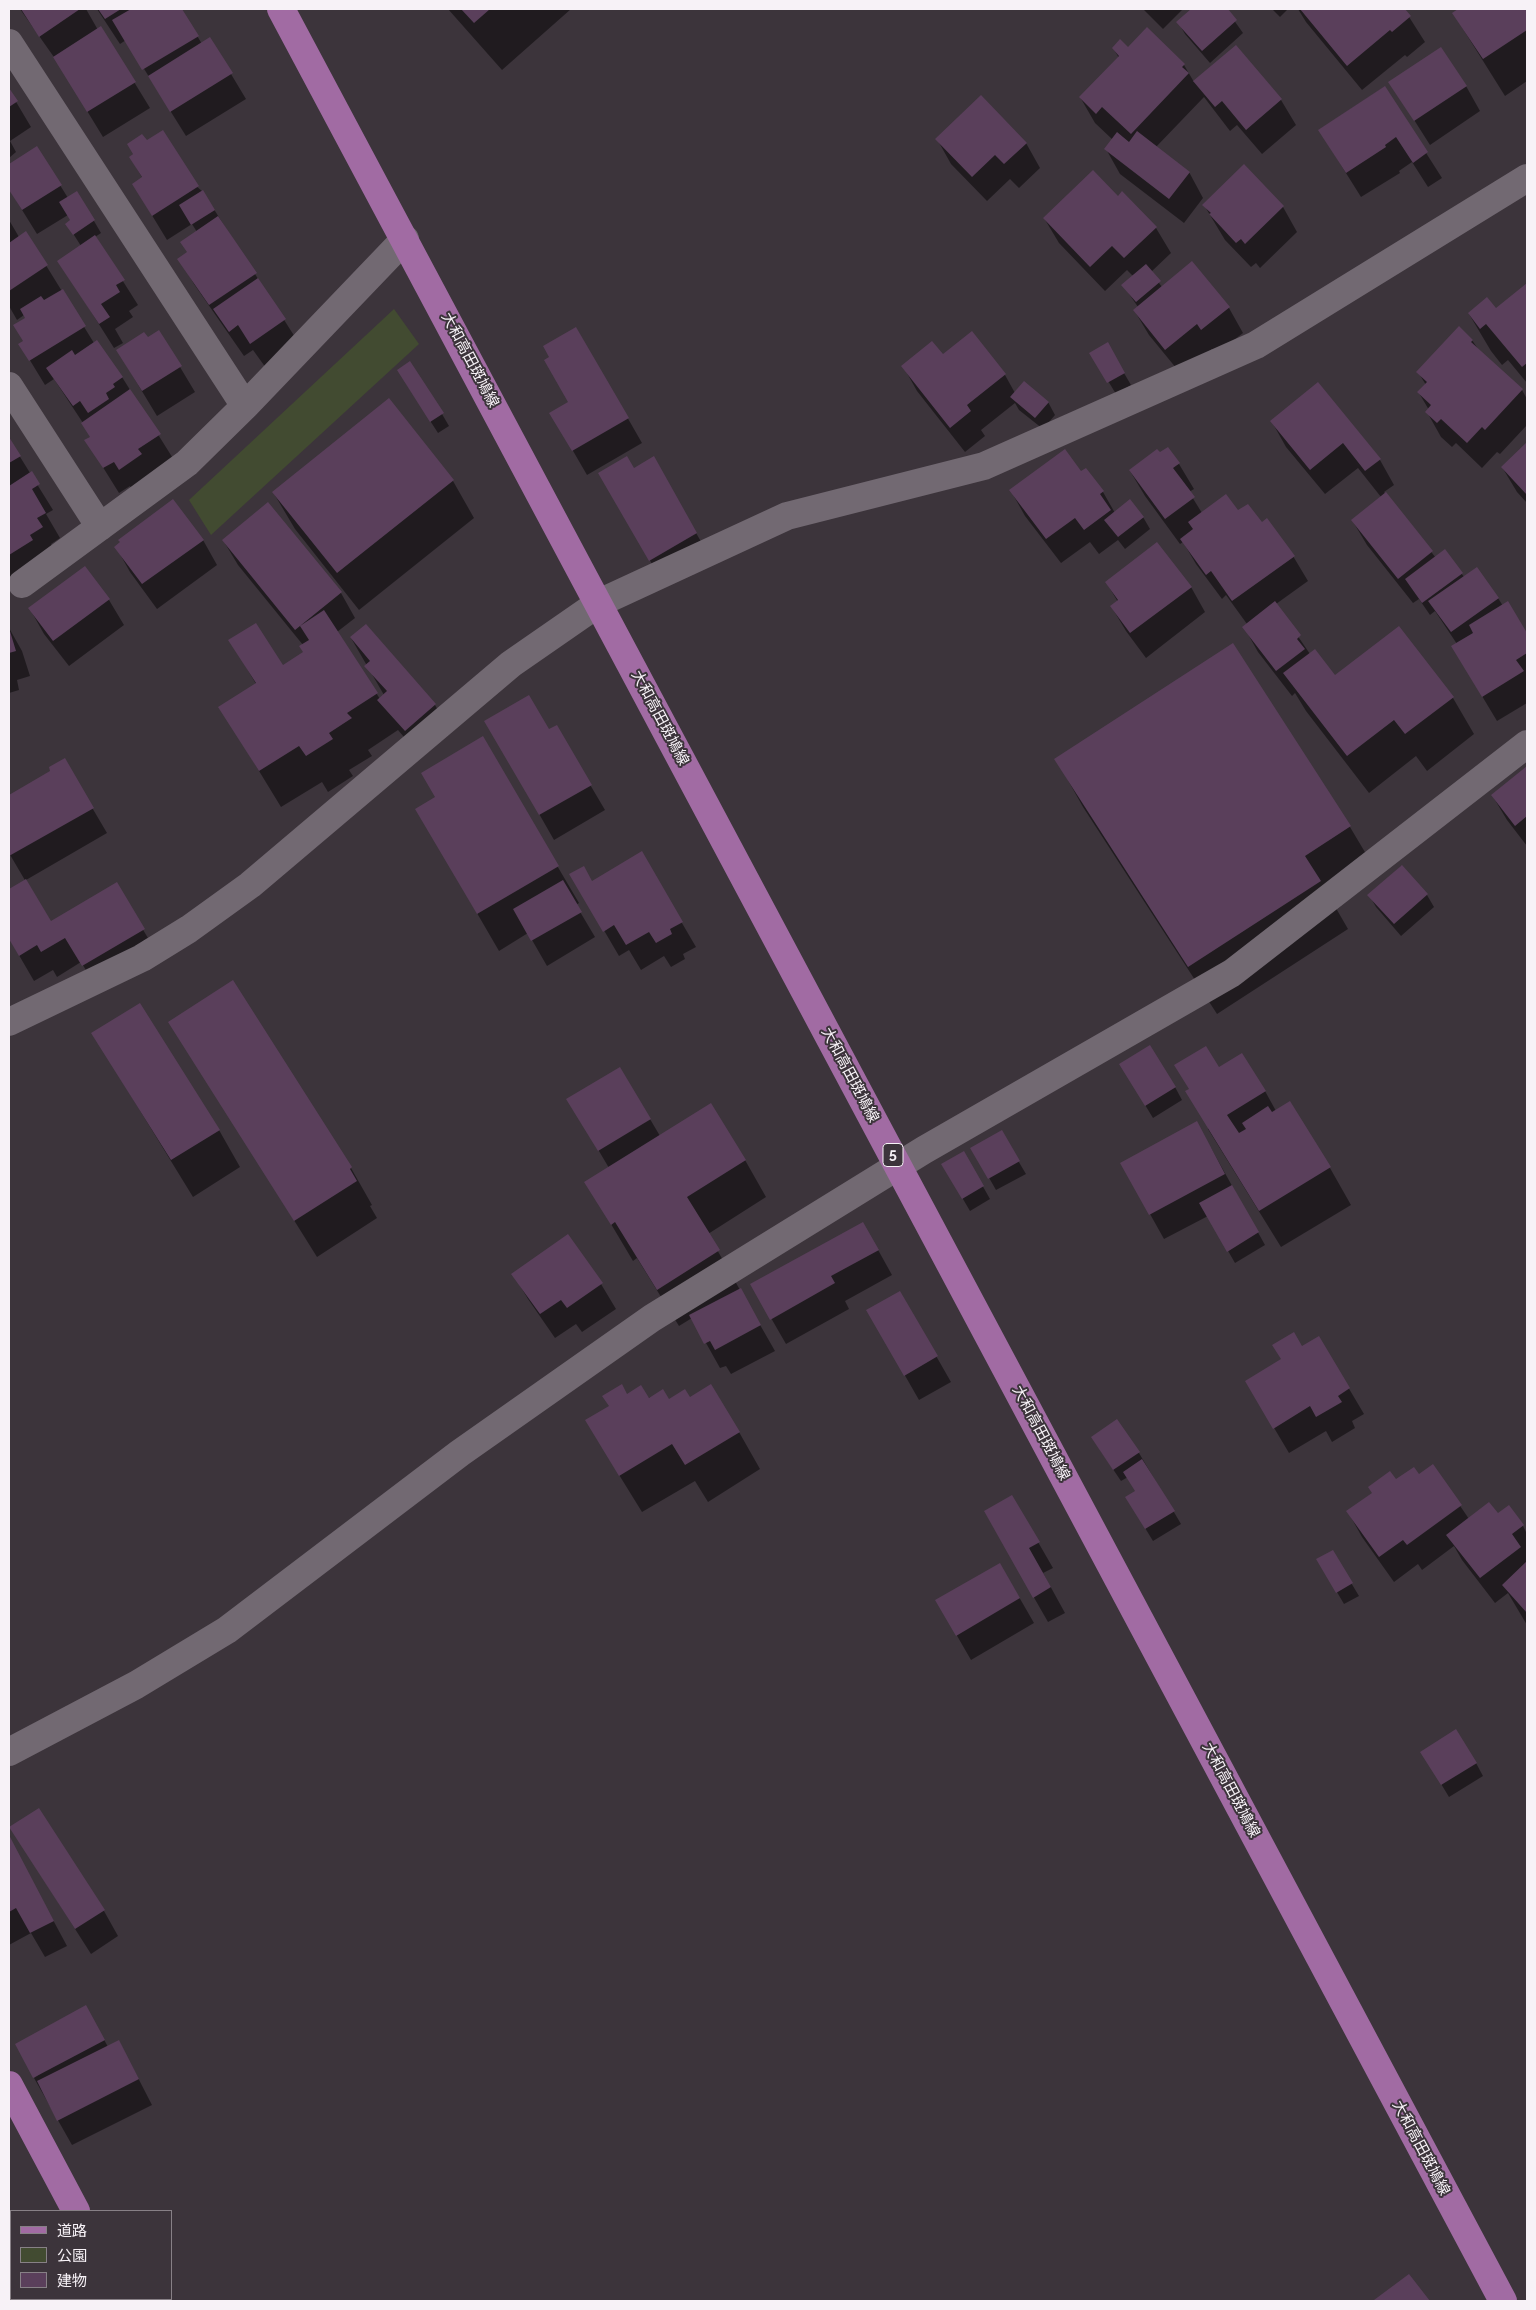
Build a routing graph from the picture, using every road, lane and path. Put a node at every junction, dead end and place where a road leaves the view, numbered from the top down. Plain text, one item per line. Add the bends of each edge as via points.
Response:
1 (281, 9) edge
2 (9, 43) edge
3 (1527, 178) edge
4 (405, 239) junction
5 (9, 386) edge
6 (246, 406) junction
7 (100, 527) junction
8 (22, 584) dead end
9 (600, 603) junction
10 (1527, 744) edge
11 (9, 1022) edge
12 (899, 1167) junction
13 (9, 1752) edge
14 (9, 2085) edge
15 (75, 2210) edge
16 (1503, 2301) edge

1 - 4 main road, 大和高田斑鳩線 / 5
2 - 6 street
3 - 9 street via 1246,349 984,466 787,516
4 - 6 street
4 - 9 main road, 大和高田斑鳩線 / 5
5 - 7 street
6 - 7 street via 187,463
7 - 8 street
9 - 11 street via 511,664 250,885 189,929 142,958
9 - 12 main road, 大和高田斑鳩線 / 5
10 - 12 street via 1232,973
12 - 13 street via 652,1318 563,1379 227,1630 136,1686
12 - 16 main road, 大和高田斑鳩線 / 5
14 - 15 main road

